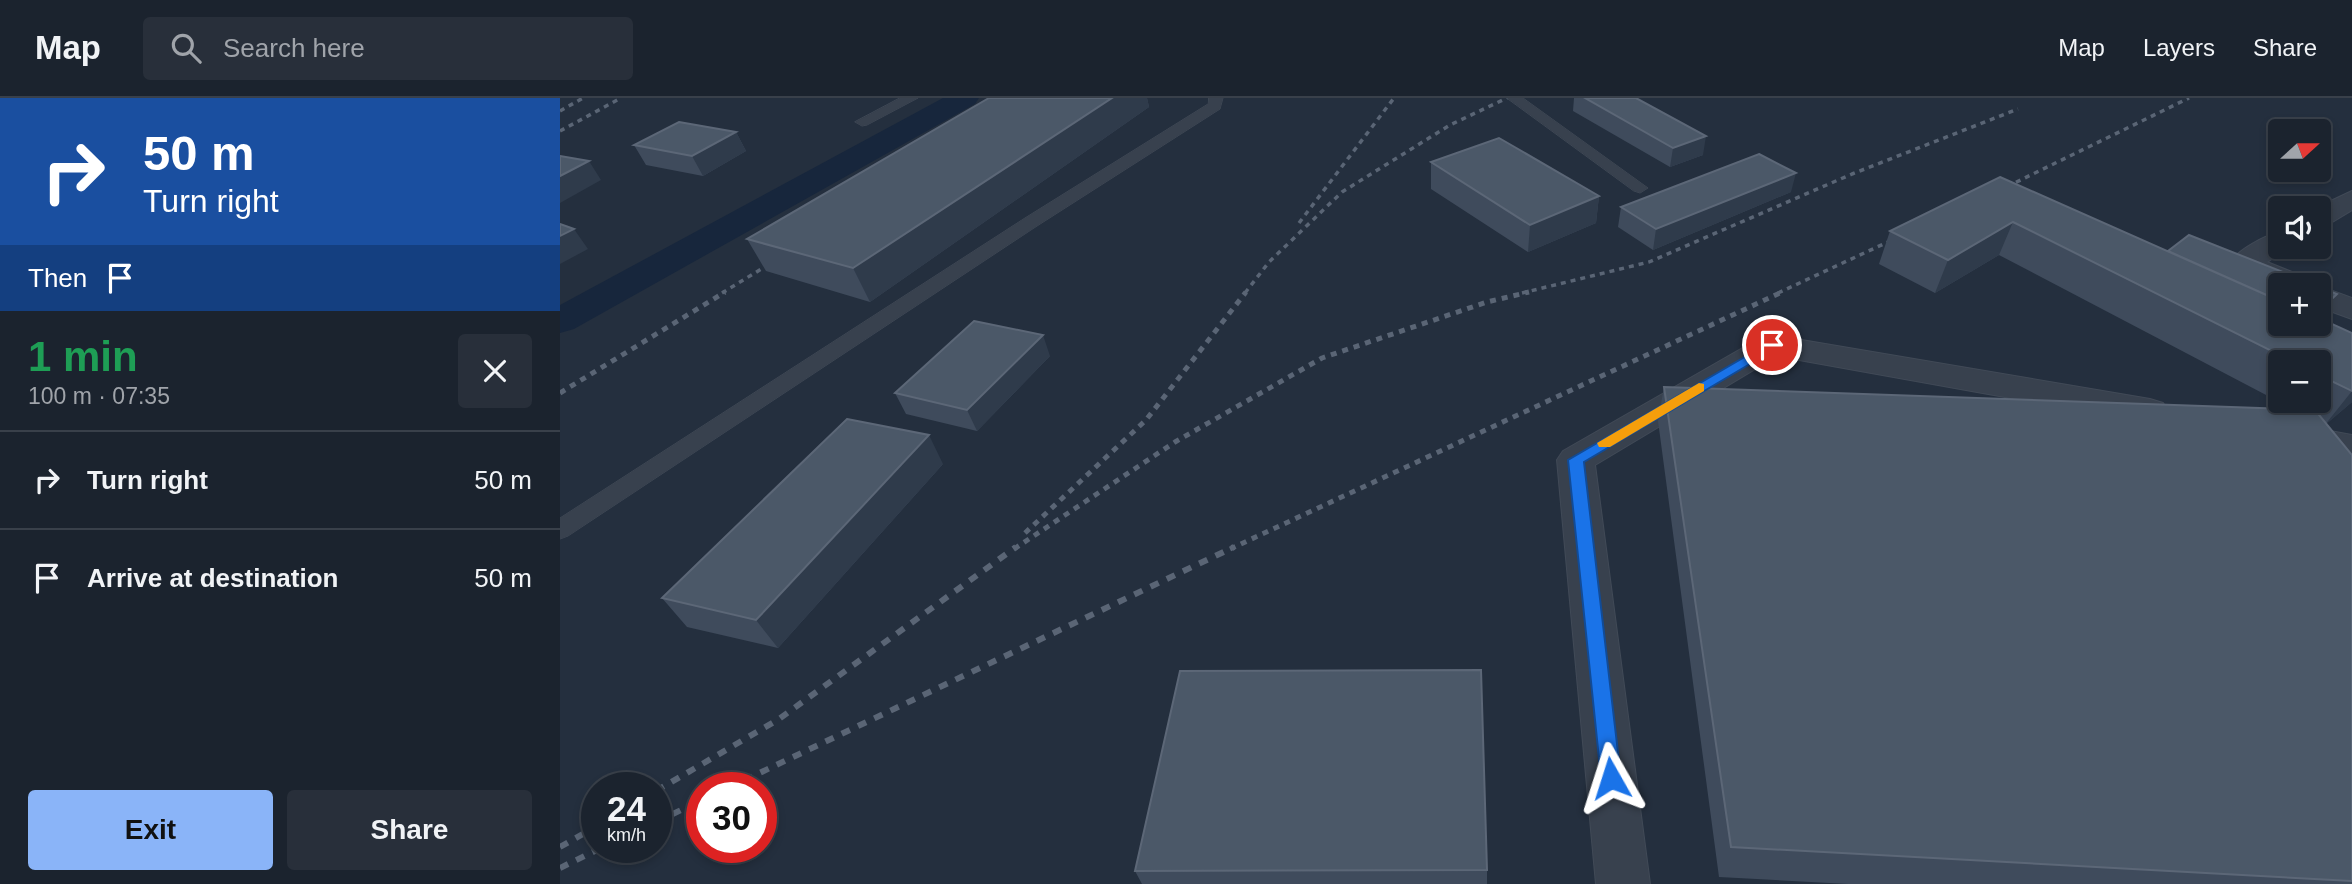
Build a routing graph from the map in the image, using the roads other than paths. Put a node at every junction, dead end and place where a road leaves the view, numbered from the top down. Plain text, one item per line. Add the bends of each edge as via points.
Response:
1 (911, 98) edge
2 (1216, 98) edge
3 (1514, 98) edge
4 (862, 122) dead end
5 (1640, 188) dead end
6 (2352, 198) edge
7 (2331, 211) edge
8 (2268, 248) edge
9 (2268, 273) edge
10 (2331, 300) edge
11 (2352, 310) edge
12 (2190, 418) edge
13 (2258, 430) edge
14 (2352, 447) edge
15 (560, 530) edge
16 (1623, 884) edge

1 - 4 lane
2 - 15 lane via 1215,106
3 - 5 lane
6 - 7 street
8 - 9 street via 2244,263
10 - 11 street
12 - 16 street via 1772,345 1576,460
13 - 14 street

